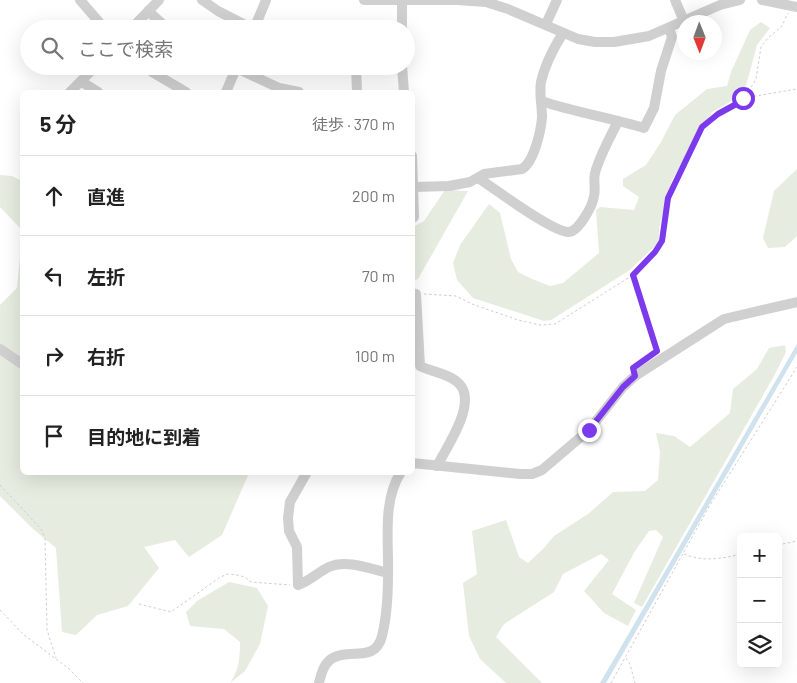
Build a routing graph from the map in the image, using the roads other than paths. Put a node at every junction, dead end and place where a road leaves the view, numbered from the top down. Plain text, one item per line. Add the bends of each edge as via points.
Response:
1 (159, 0) edge
2 (202, 0) edge
3 (266, 0) edge
4 (364, 0) edge
5 (402, 0) edge
6 (557, 0) edge
7 (675, 0) edge
8 (740, 0) edge
9 (762, 0) edge
10 (85, 2) edge
11 (791, 4) edge
12 (148, 11) junction
13 (681, 15) edge
14 (698, 15) edge
15 (98, 20) edge
16 (140, 20) edge
17 (158, 20) edge
18 (236, 20) edge
19 (257, 20) edge
20 (402, 20) edge
21 (546, 24) junction
22 (677, 24) edge
23 (669, 28) junction
24 (563, 33) junction
25 (88, 75) edge
26 (157, 75) edge
27 (232, 75) edge
28 (252, 75) edge
29 (356, 75) edge
30 (403, 75) edge
31 (82, 82) junction
32 (72, 90) edge
33 (95, 90) edge
34 (183, 90) edge
35 (227, 90) edge
36 (290, 90) edge
37 (357, 90) edge
38 (404, 90) edge
39 (541, 101) junction
40 (618, 121) junction
41 (478, 178) junction
42 (415, 187) edge
43 (797, 302) edge
44 (415, 305) edge
45 (0, 349) edge
46 (20, 363) edge
47 (415, 463) edge
48 (437, 466) junction
49 (305, 475) edge
50 (400, 475) edge
51 (388, 573) junction
52 (319, 683) edge

1 - 12 street
2 - 18 street
3 - 19 street
4 - 5 street
5 - 20 street
5 - 21 street via 486,2
6 - 21 street
7 - 13 street
8 - 14 street
9 - 11 street
10 - 15 street
12 - 16 street
12 - 17 street
21 - 24 street
22 - 23 street
23 - 24 street via 649,36 614,42 594,42
23 - 40 street via 672,36 654,108 644,128
24 - 39 street via 545,66
25 - 31 street
26 - 34 street
27 - 35 street
28 - 36 street
29 - 37 street
30 - 38 street
31 - 32 street
31 - 33 street
39 - 40 street
39 - 41 street via 540,132 530,162 522,170 484,174
40 - 41 street via 594,174 594,197 582,222 574,230 560,230
41 - 42 street via 449,186
43 - 48 street via 724,319 635,376 589,430 542,470 520,474
44 - 48 street via 420,366 456,380 466,395 462,418
45 - 46 street
47 - 48 street
49 - 51 street via 290,502 288,518 289,531 297,547 298,585 337,564
50 - 51 street via 392,490 389,509
51 - 52 street via 387,606 378,647 363,654 348,654 330,660

